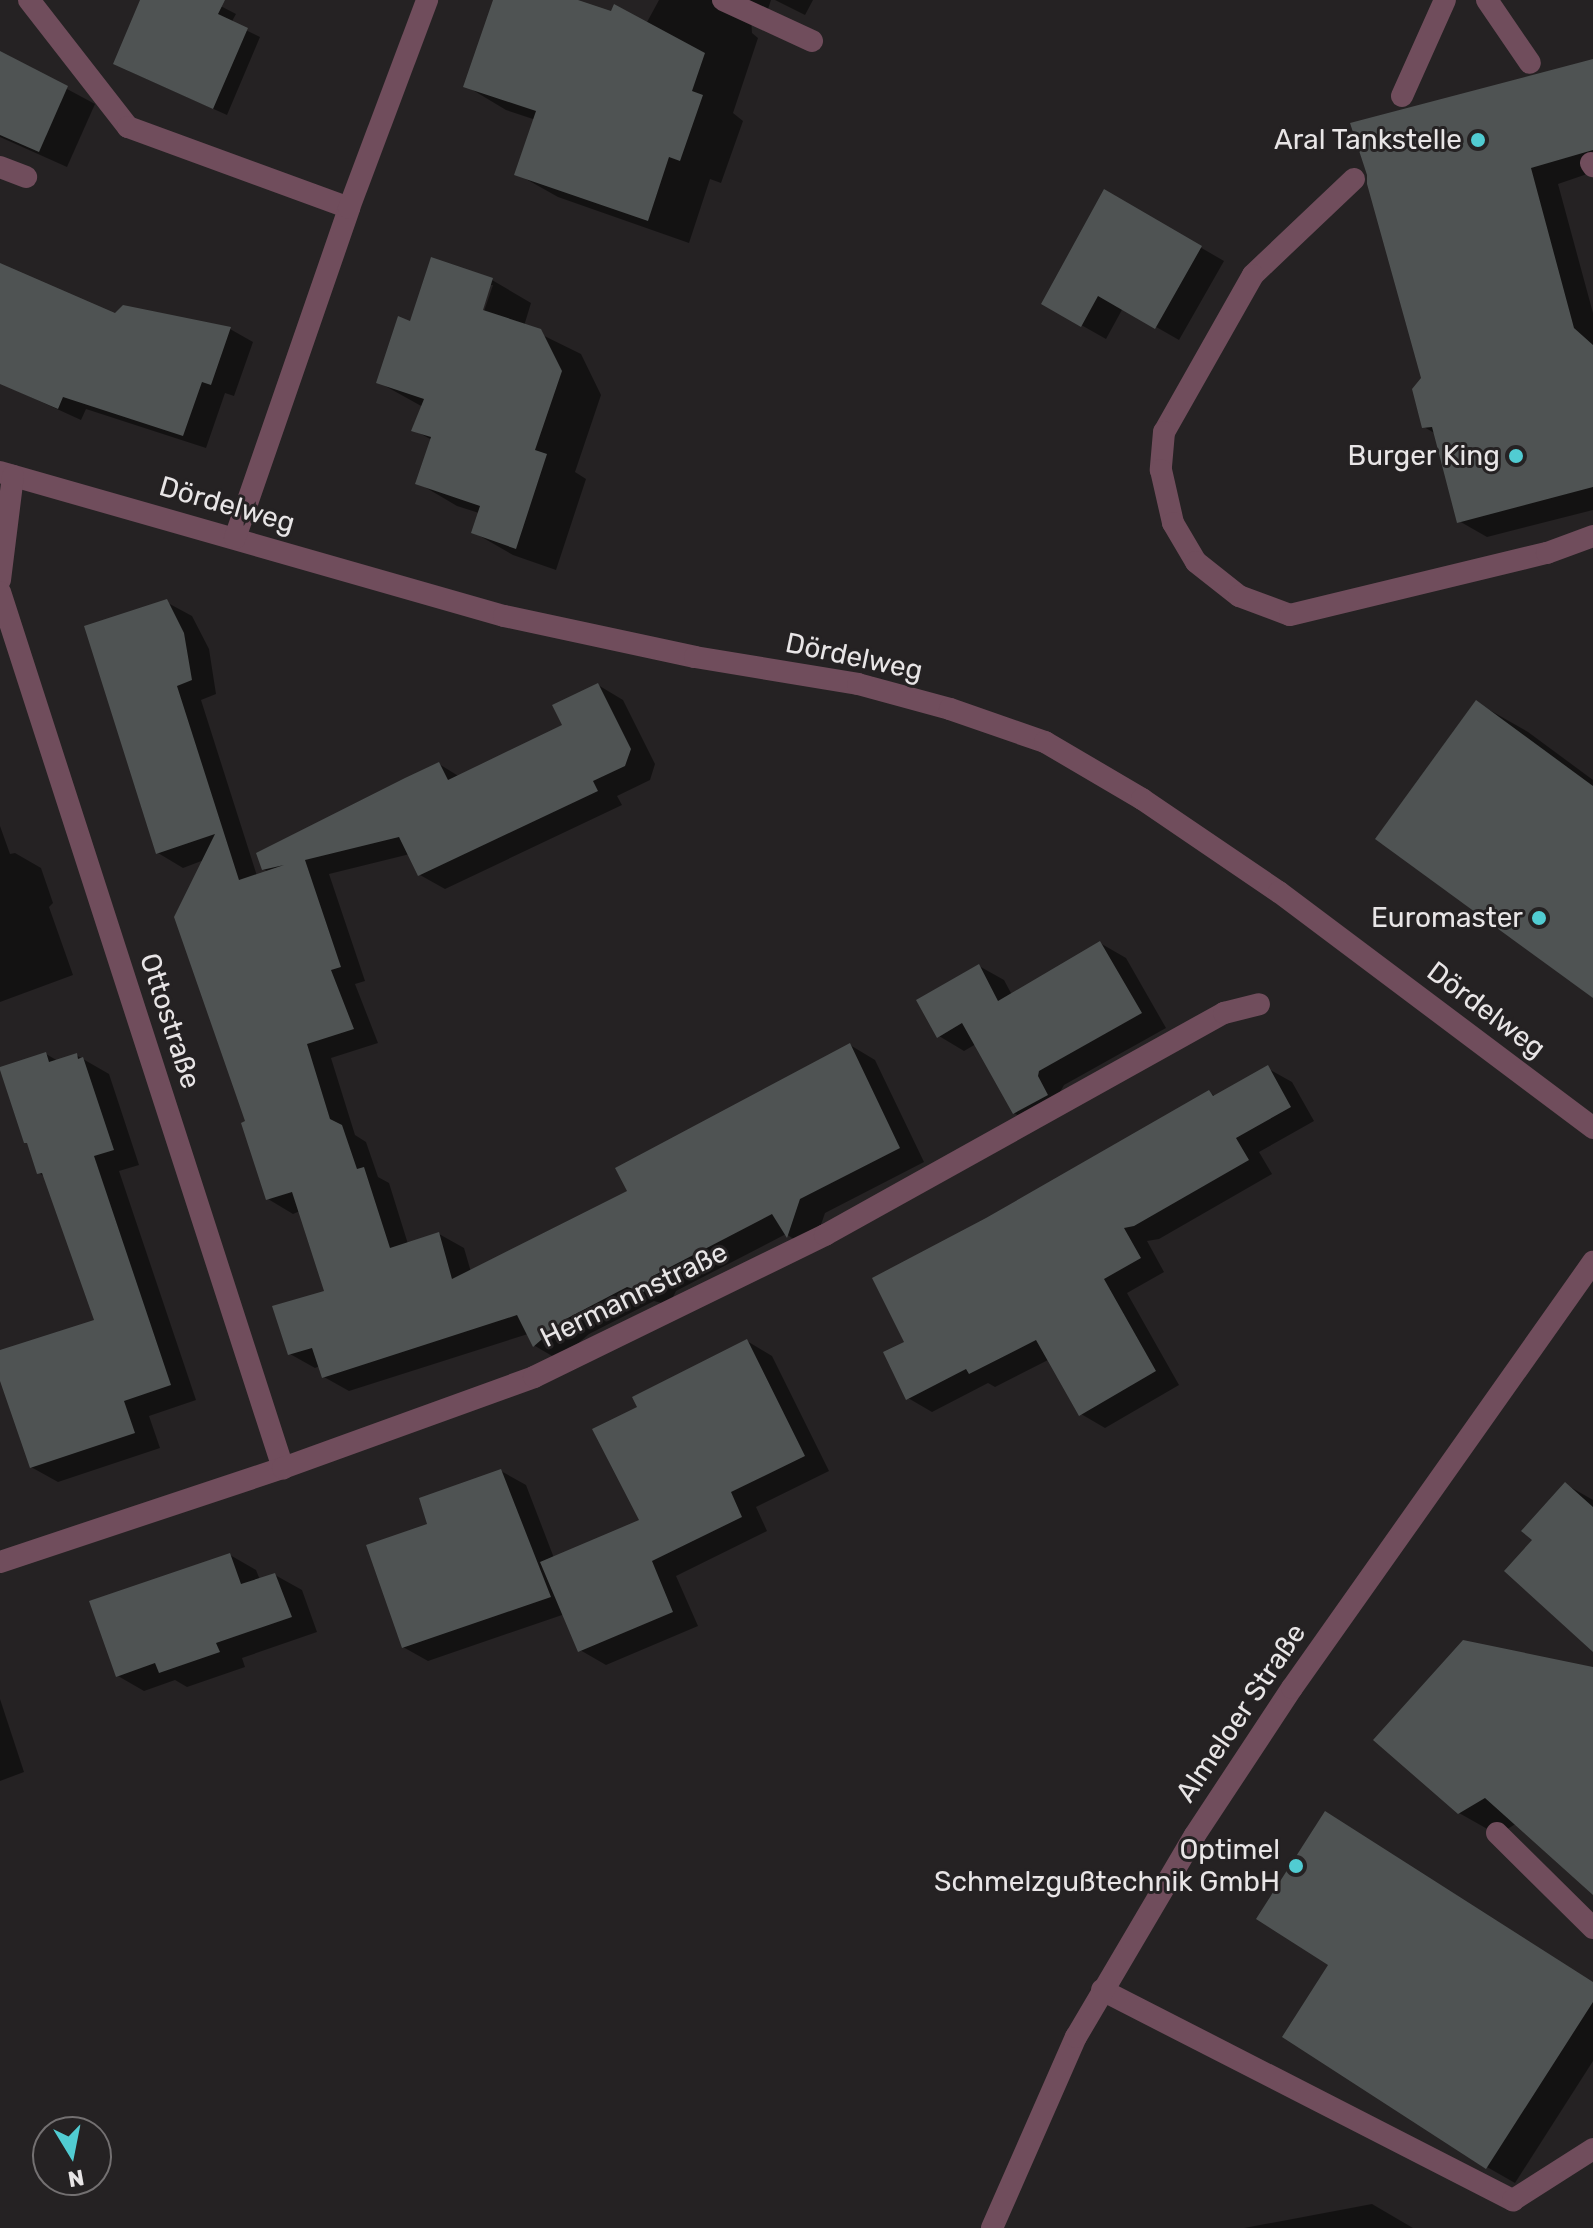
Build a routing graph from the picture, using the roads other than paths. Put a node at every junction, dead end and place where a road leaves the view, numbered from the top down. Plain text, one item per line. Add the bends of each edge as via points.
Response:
1 (29, 0) edge
2 (427, 0) edge
3 (723, 0) edge
4 (1445, 0) edge
5 (1487, 0) edge
6 (812, 41) dead end
7 (1530, 63) dead end
8 (1402, 96) dead end
9 (0, 167) edge
10 (26, 177) dead end
11 (1354, 179) dead end
12 (349, 208) junction
13 (6, 474) edge
14 (1593, 536) edge
15 (235, 538) junction
16 (0, 580) edge
17 (0, 592) edge
18 (1259, 1004) dead end
19 (1593, 1128) edge
20 (1593, 1262) edge
21 (283, 1468) junction
22 (0, 1562) edge
23 (1497, 1833) dead end
24 (1593, 1928) edge
25 (1102, 1990) junction
26 (1593, 2149) edge
27 (992, 2228) edge

1 - 12 street via 128,127
2 - 12 street
3 - 6 street
4 - 8 street
5 - 7 street
9 - 10 street
11 - 14 street via 1253,275 1164,432 1161,470 1173,523 1196,562 1239,596 1290,615 1547,553
12 - 15 street
13 - 15 street, Dördelweg
13 - 16 street
15 - 19 street, Dördelweg via 504,616 695,657 858,684 1045,742 1142,799 1279,892
17 - 21 street, Ottostraße
18 - 21 street, Hermannstraße via 1224,1013 825,1235 534,1377
20 - 25 street, Almeloer Straße via 1292,1688
21 - 22 street, Hermannstraße
23 - 24 street
25 - 26 street via 1513,2200
25 - 27 street, Almeloer Straße via 1069,2051

